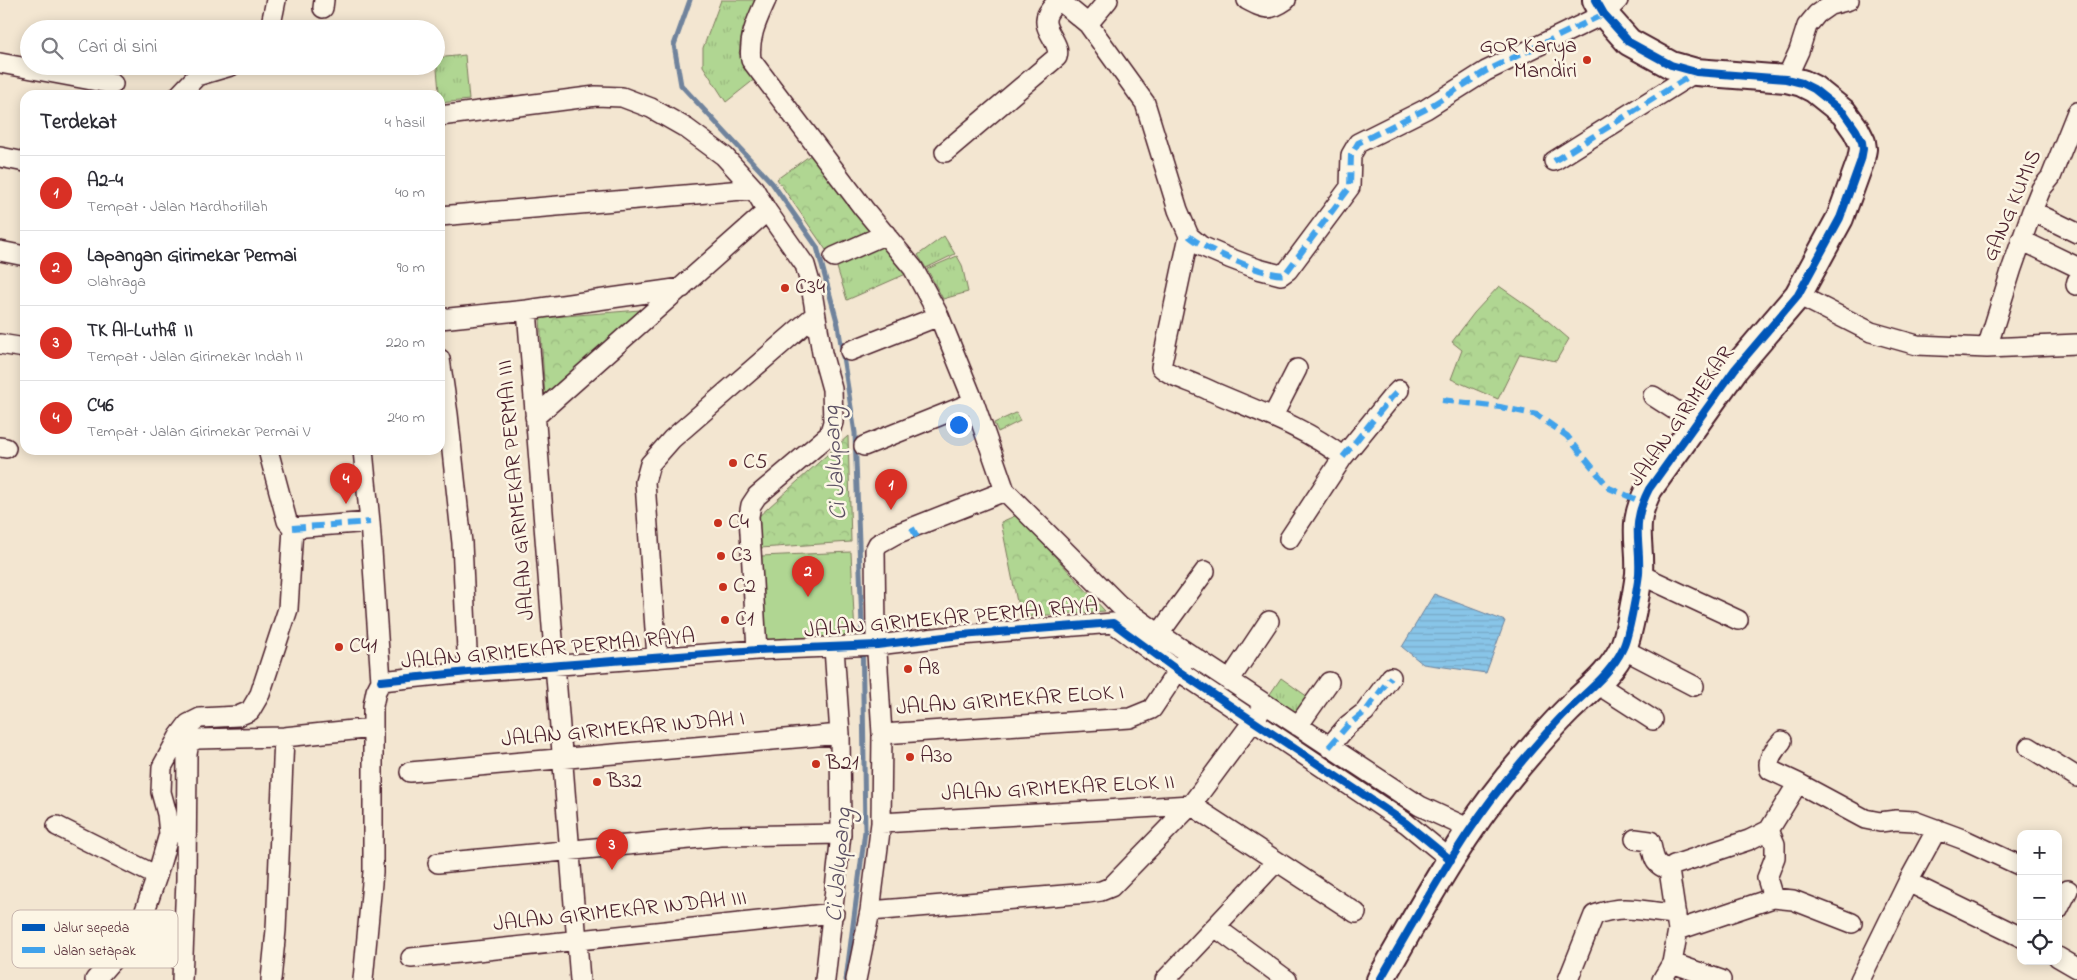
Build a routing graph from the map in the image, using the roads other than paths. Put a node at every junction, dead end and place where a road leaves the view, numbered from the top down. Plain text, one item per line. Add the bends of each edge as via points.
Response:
1 (276, 0) edge
2 (766, 0) edge
3 (1059, 0) edge
4 (1108, 0) edge
5 (1247, 0) edge
6 (1849, 0) edge
7 (1278, 4) edge
8 (1606, 5) edge
9 (272, 20) edge
10 (1088, 24) junction
11 (0, 63) edge
12 (20, 67) edge
13 (1696, 72) junction
14 (65, 75) edge
15 (200, 75) edge
16 (1786, 79) junction
17 (113, 84) dead end
18 (184, 90) edge
19 (2077, 112) edge
20 (445, 115) edge
21 (945, 152) dead end
22 (0, 157) edge
23 (1554, 160) dead end
24 (20, 161) edge
25 (754, 189) junction
26 (2032, 211) junction
27 (767, 212) junction
28 (445, 216) edge
29 (2077, 233) edge
30 (886, 234) junction
31 (1189, 236) junction
32 (2021, 240) junction
33 (0, 251) edge
34 (20, 255) edge
35 (834, 257) dead end
36 (2077, 278) edge
37 (682, 288) junction
38 (1798, 295) junction
39 (526, 310) junction
40 (815, 314) junction
41 (939, 316) junction
42 (445, 318) edge
43 (0, 344) edge
44 (2077, 344) edge
45 (20, 347) edge
46 (1987, 348) junction
47 (850, 351) dead end
48 (1297, 369) dead end
49 (1399, 390) dead end
50 (1653, 396) dead end
51 (974, 402) junction
52 (1273, 416) junction
53 (535, 417) junction
54 (445, 421) edge
55 (1695, 423) junction
56 (864, 446) dead end
57 (269, 455) edge
58 (363, 455) edge
59 (1343, 457) junction
60 (1006, 491) junction
61 (370, 522) junction
62 (293, 528) junction
63 (1289, 539) dead end
64 (1205, 571) dead end
65 (1639, 574) junction
66 (1119, 604) junction
67 (1738, 620) dead end
68 (1269, 621) dead end
69 (1113, 623) junction
70 (1159, 634) junction
71 (859, 647) junction
72 (1623, 649) junction
73 (757, 650) junction
74 (657, 658) junction
75 (1183, 663) junction
76 (556, 665) junction
77 (468, 672) junction
78 (1391, 677) dead end
79 (381, 681) junction
80 (1229, 681) junction
81 (1329, 682) dead end
82 (1597, 684) junction
83 (1694, 686) dead end
84 (1259, 713) junction
85 (1653, 720) dead end
86 (1298, 726) junction
87 (373, 728) junction
88 (840, 734) junction
89 (882, 734) junction
90 (284, 737) junction
91 (1782, 740) dead end
92 (1329, 747) junction
93 (2028, 747) dead end
94 (562, 759) junction
95 (410, 772) dead end
96 (2077, 777) edge
97 (1798, 783) junction
98 (1192, 805) junction
99 (881, 823) junction
100 (57, 826) dead end
101 (1937, 829) junction
102 (1472, 830) junction
103 (1769, 830) junction
104 (841, 834) junction
105 (1635, 839) dead end
106 (570, 850) junction
107 (1451, 860) junction
108 (1276, 862) junction
109 (438, 863) dead end
110 (2017, 864) edge
111 (1669, 870) junction
112 (158, 876) junction
113 (1908, 882) junction
114 (2068, 890) edge
115 (1773, 898) junction
116 (2062, 902) edge
117 (145, 910) edge
118 (870, 911) junction
119 (834, 913) junction
120 (1356, 913) dead end
121 (1677, 922) junction
122 (1852, 923) dead end
123 (1215, 927) junction
124 (2017, 935) edge
125 (578, 939) junction
126 (411, 958) dead end
127 (2062, 959) edge
128 (1672, 963) junction
129 (106, 968) edge
130 (2077, 968) edge
131 (95, 980) edge
132 (182, 980) edge
133 (271, 980) edge
134 (363, 980) edge
135 (580, 980) edge
136 (825, 980) edge
137 (856, 980) edge
138 (1165, 980) edge
139 (1287, 980) edge
140 (1380, 980) edge
141 (1568, 980) edge
142 (1662, 980) edge
143 (1721, 980) edge
144 (1860, 980) edge

1 - 9 street
2 - 30 street via 749,47 751,60
3 - 10 street
3 - 21 street via 1046,20 1058,49 1057,58
4 - 10 street
5 - 7 street via 1261,7
6 - 16 street via 1830,4 1807,26
8 - 13 street, JALAN GIRIMEKAR via 1629,42 1671,65
8 - 31 street via 1486,71 1426,109 1358,143 1351,155 1350,187 1285,274 1258,269 1202,246
10 - 31 street via 1145,103
11 - 12 street
13 - 16 street, JALAN GIRIMEKAR
13 - 23 street
14 - 17 street
15 - 18 street
16 - 38 street, JALAN GIRIMEKAR via 1814,89 1844,113 1859,136 1861,160 1840,218
19 - 26 street, GANG KUMIS via 2051,177 2041,189
20 - 25 street via 596,96 622,97 651,108 686,128 724,156
22 - 24 street
25 - 27 street
25 - 28 street
26 - 29 street
26 - 32 street, GANG KUMIS
27 - 37 street
27 - 40 street via 805,265
30 - 35 street
30 - 41 street via 913,268
31 - 52 street via 1160,367
32 - 36 street
32 - 46 street, GANG KUMIS
33 - 34 street
37 - 39 street
37 - 53 street
38 - 46 street via 1871,332 1917,346
38 - 55 street, JALAN GIRIMEKAR via 1735,369
39 - 42 street
39 - 53 street, JALAN GIRIMEKAR PERMAI III
40 - 73 street via 832,389 833,422 829,435 757,496 751,505
40 - 74 street via 672,439 650,464 645,482
41 - 47 street
41 - 51 street
43 - 45 street
44 - 46 street
48 - 52 street
49 - 59 street
50 - 55 street
51 - 56 street
51 - 60 street
52 - 59 street via 1323,442
53 - 76 street, JALAN GIRIMEKAR PERMAI III
54 - 77 street via 462,543
55 - 65 street, JALAN GIRIMEKAR via 1642,502 1636,527
57 - 62 street via 287,521
58 - 61 street
59 - 63 street
60 - 66 street
60 - 71 street via 878,544
61 - 62 street
61 - 79 street
62 - 112 street via 288,609 260,694 250,711 238,716 200,718 188,724 162,767 161,792 169,834
64 - 70 street
65 - 67 street
65 - 72 street, JALAN GIRIMEKAR
66 - 69 street, JALAN GIRIMEKAR PERMAI RAYA
66 - 70 street, JALAN GIRIMEKAR PERMAI RAYA
68 - 80 street
69 - 71 street, JALAN GIRIMEKAR PERMAI RAYA
69 - 75 street, JALAN GIRIMEKAR PERMAI RAYA
70 - 75 street, JALAN GIRIMEKAR PERMAI RAYA
71 - 73 street, JALAN GIRIMEKAR PERMAI RAYA
71 - 88 street
71 - 89 street
72 - 82 street, JALAN GIRIMEKAR
72 - 83 street
73 - 74 street, JALAN GIRIMEKAR PERMAI RAYA
74 - 76 street, JALAN GIRIMEKAR PERMAI RAYA
75 - 80 street, JALAN GIRIMEKAR PERMAI RAYA
75 - 84 street, JALAN GIRIMEKAR PERMAI RAYA
75 - 89 street, JALAN GIRIMEKAR ELOK I via 1152,709 1130,718
76 - 77 street, JALAN GIRIMEKAR PERMAI RAYA
76 - 94 street, JALAN GIRIMEKAR PERMAI RAYA
77 - 79 street, JALAN GIRIMEKAR PERMAI RAYA
78 - 92 street via 1365,712 1348,725
79 - 87 street via 376,691
80 - 84 street, JALAN GIRIMEKAR PERMAI RAYA
81 - 86 street
82 - 85 street
82 - 102 street, JALAN GIRIMEKAR via 1553,725 1507,780
84 - 86 street, JALAN GIRIMEKAR PERMAI RAYA
84 - 98 street, JALAN GIRIMEKAR ELOK II
84 - 107 street, JALAN GIRIMEKAR PERMAI RAYA
86 - 92 street, JALAN GIRIMEKAR PERMAI RAYA
87 - 90 street
87 - 134 street via 373,872
88 - 94 street, JALAN GIRIMEKAR INDAH I
88 - 104 street
89 - 99 street, JALAN GIRIMEKAR ELOK I
90 - 132 street via 197,738 189,743
90 - 133 street
91 - 97 street via 1768,765 1770,770
92 - 102 street, JALAN GIRIMEKAR PERMAI RAYA via 1420,806
93 - 96 street
94 - 95 street, JALAN GIRIMEKAR INDAH I
94 - 106 street, JALAN GIRIMEKAR PERMAI RAYA
97 - 101 street via 1865,819 1914,821
97 - 103 street
98 - 99 street, JALAN GIRIMEKAR ELOK II
98 - 108 street
98 - 118 street via 1111,886 1101,891
99 - 118 street, JALAN GIRIMEKAR ELOK I
100 - 112 street
101 - 110 street
101 - 113 street
102 - 107 street, JALAN GIRIMEKAR
103 - 111 street via 1674,865
103 - 115 street via 1775,844 1775,857 1767,878
104 - 106 street via 720,836
104 - 119 street
105 - 111 street via 1650,841 1657,864
106 - 109 street
106 - 125 street, JALAN GIRIMEKAR PERMAI RAYA
107 - 140 street, JALAN GIRIMEKAR
108 - 120 street
108 - 123 street
111 - 121 street
112 - 117 street
113 - 124 street
113 - 144 street
114 - 116 street
115 - 121 street
115 - 122 street via 1793,900
118 - 137 street, JALAN GIRIMEKAR ELOK I
119 - 125 street, JALAN GIRIMEKAR INDAH III
119 - 136 street
121 - 128 street
121 - 141 street via 1629,907 1611,908 1594,915
123 - 138 street
123 - 139 street
125 - 126 street, JALAN GIRIMEKAR INDAH III
125 - 135 street, JALAN GIRIMEKAR PERMAI RAYA
127 - 130 street
128 - 142 street
128 - 143 street
129 - 131 street

